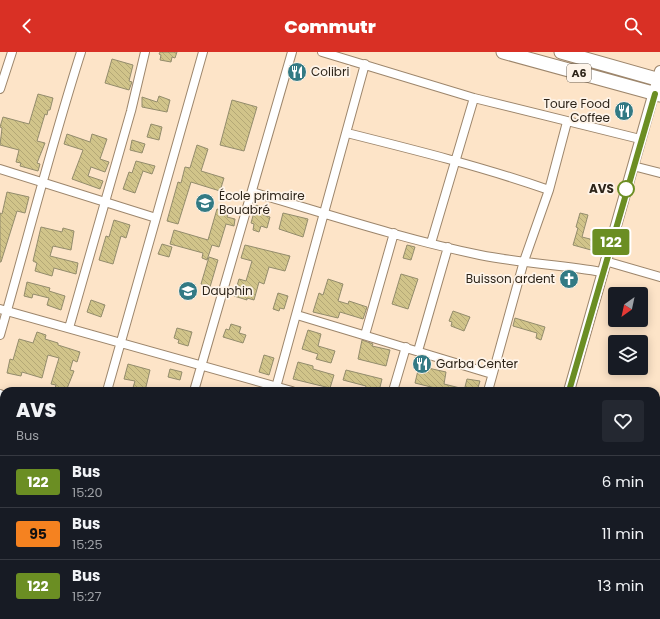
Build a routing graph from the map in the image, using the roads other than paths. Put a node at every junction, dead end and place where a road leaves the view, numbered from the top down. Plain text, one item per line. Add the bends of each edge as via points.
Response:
1 (12, 52) edge
2 (81, 52) edge
3 (145, 52) edge
4 (203, 52) edge
5 (292, 52) edge
6 (322, 52) edge
7 (503, 52) edge
8 (561, 52) edge
9 (365, 64) junction
10 (659, 77) edge
11 (0, 89) edge
12 (657, 94) edge
13 (474, 98) junction
14 (567, 122) junction
15 (347, 133) junction
16 (640, 140) junction
17 (455, 160) junction
18 (633, 166) junction
19 (0, 169) edge
20 (660, 173) edge
21 (43, 182) junction
22 (549, 190) junction
23 (252, 192) junction
24 (104, 202) junction
25 (325, 214) junction
26 (156, 218) junction
27 (394, 233) junction
28 (431, 243) junction
29 (448, 247) junction
30 (524, 261) junction
31 (605, 261) junction
32 (602, 272) junction
33 (660, 277) edge
34 (4, 310) edge
35 (297, 315) junction
36 (70, 328) junction
37 (0, 335) edge
38 (365, 335) junction
39 (121, 342) junction
40 (406, 347) junction
41 (418, 351) junction
42 (201, 364) junction
43 (492, 374) junction
44 (108, 387) edge
45 (195, 387) edge
46 (270, 387) edge
47 (277, 387) edge
48 (394, 387) edge
49 (489, 387) edge
50 (570, 387) edge

1 - 11 street
2 - 21 street
3 - 24 street via 131,111
4 - 26 street
5 - 23 street
6 - 9 street
7 - 12 highway, A6
8 - 10 highway, A6
9 - 13 street
9 - 15 street
10 - 12 street
12 - 16 street
13 - 14 street
13 - 17 street
14 - 16 street
14 - 22 street
15 - 17 street
15 - 25 street
16 - 18 street
17 - 22 street
17 - 28 street
18 - 20 street
18 - 31 street
19 - 21 street
21 - 24 street
21 - 34 street
22 - 30 street
23 - 25 street
23 - 42 street
24 - 26 street
24 - 36 street
25 - 27 street
25 - 35 street
26 - 39 street
27 - 28 street
27 - 38 street
28 - 29 street
29 - 30 street
29 - 41 street
30 - 32 street
30 - 43 street
31 - 32 street
31 - 33 street
32 - 50 street
34 - 36 street
34 - 37 street
35 - 38 street
35 - 47 street
36 - 39 street
38 - 40 street
39 - 42 street
39 - 44 street
40 - 41 street
40 - 48 street
41 - 43 street
42 - 45 street
42 - 46 street
43 - 49 street

